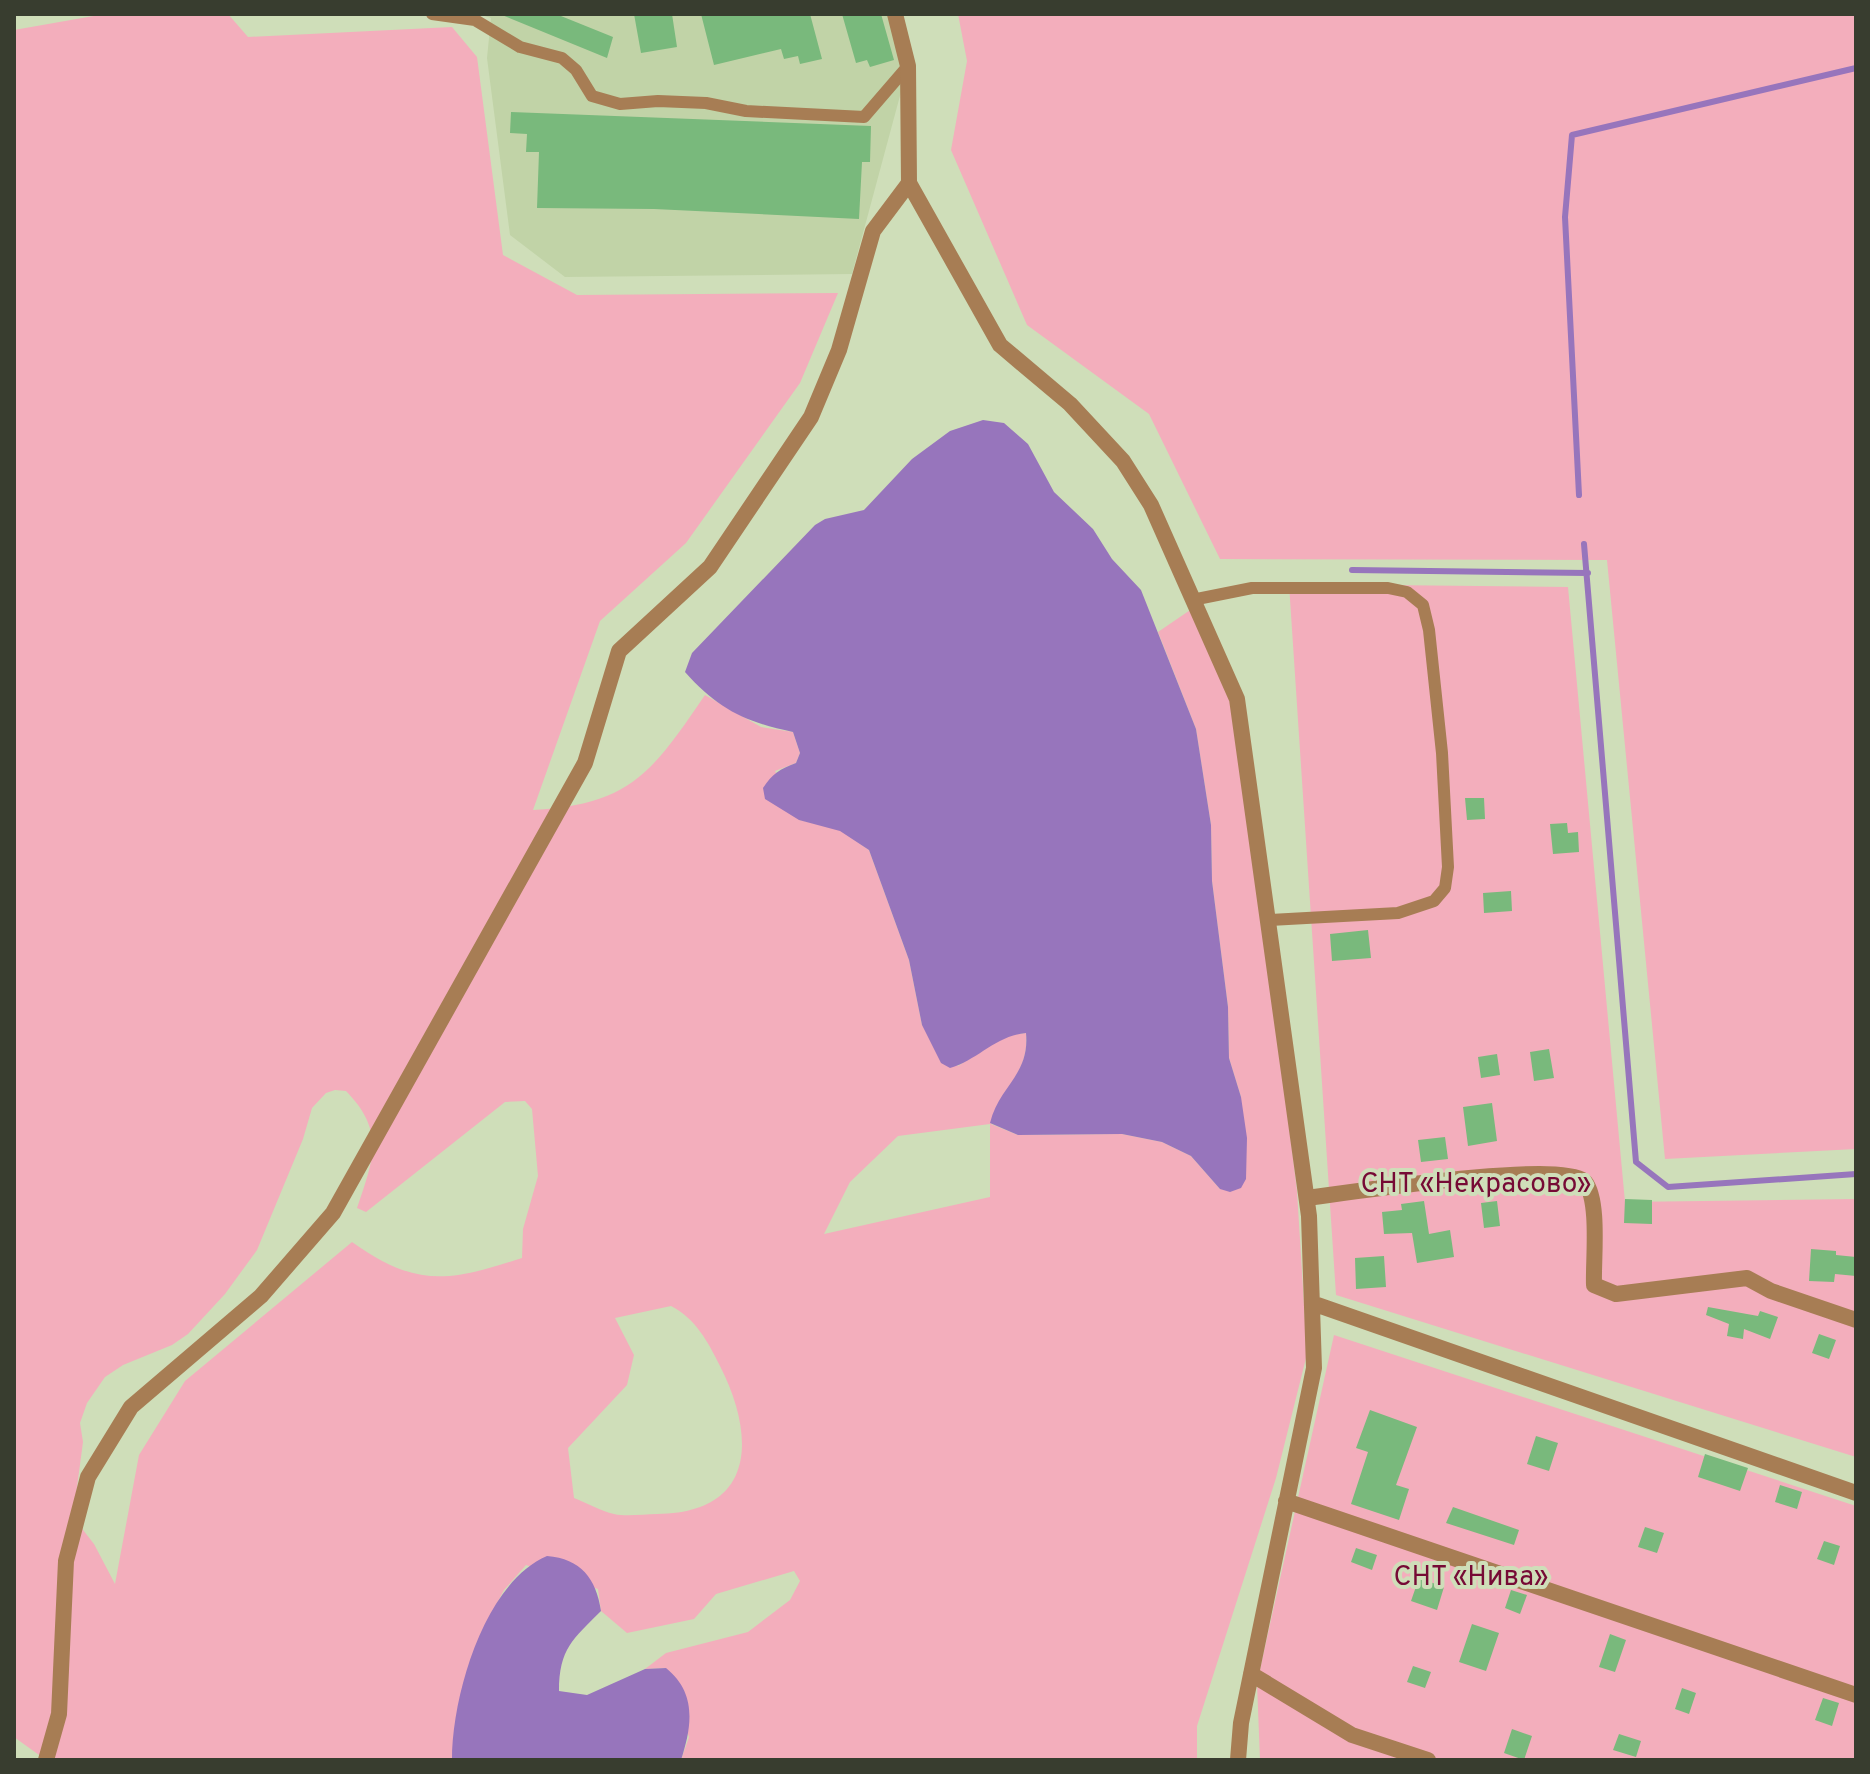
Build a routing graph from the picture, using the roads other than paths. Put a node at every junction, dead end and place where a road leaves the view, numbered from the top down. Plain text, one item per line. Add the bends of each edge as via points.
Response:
1 (432, 14) edge
2 (895, 14) edge
3 (908, 66) junction
4 (909, 183) junction
5 (1192, 600) junction
6 (1268, 920) junction
7 (1307, 1198) junction
8 (1312, 1303) junction
9 (1856, 1320) edge
10 (1856, 1493) edge
11 (1286, 1501) junction
12 (1251, 1674) junction
13 (1856, 1695) edge
14 (46, 1760) edge
15 (1238, 1760) edge
16 (1428, 1760) edge

1 - 3 lane via 475,20 520,47 562,58 592,96 620,104 706,103 746,111 864,117
2 - 3 street
3 - 4 street
4 - 5 street via 1000,345 1070,404 1123,461 1151,505
4 - 14 street via 873,231 839,350 811,417 710,567 619,651 585,763 333,1213 261,1296 131,1407 88,1477 66,1561 59,1714
5 - 6 street via 1237,699
5 - 6 lane via 1279,586 1388,588 1407,592 1423,605 1429,630 1442,753 1445,888 1434,901 1398,913
6 - 7 street
7 - 8 street
7 - 9 street via 1508,1175 1570,1174 1585,1182 1593,1205 1594,1285 1616,1294 1747,1278
8 - 10 street
8 - 11 street via 1314,1368
11 - 12 street
11 - 13 street
12 - 15 street
12 - 16 street via 1352,1735

